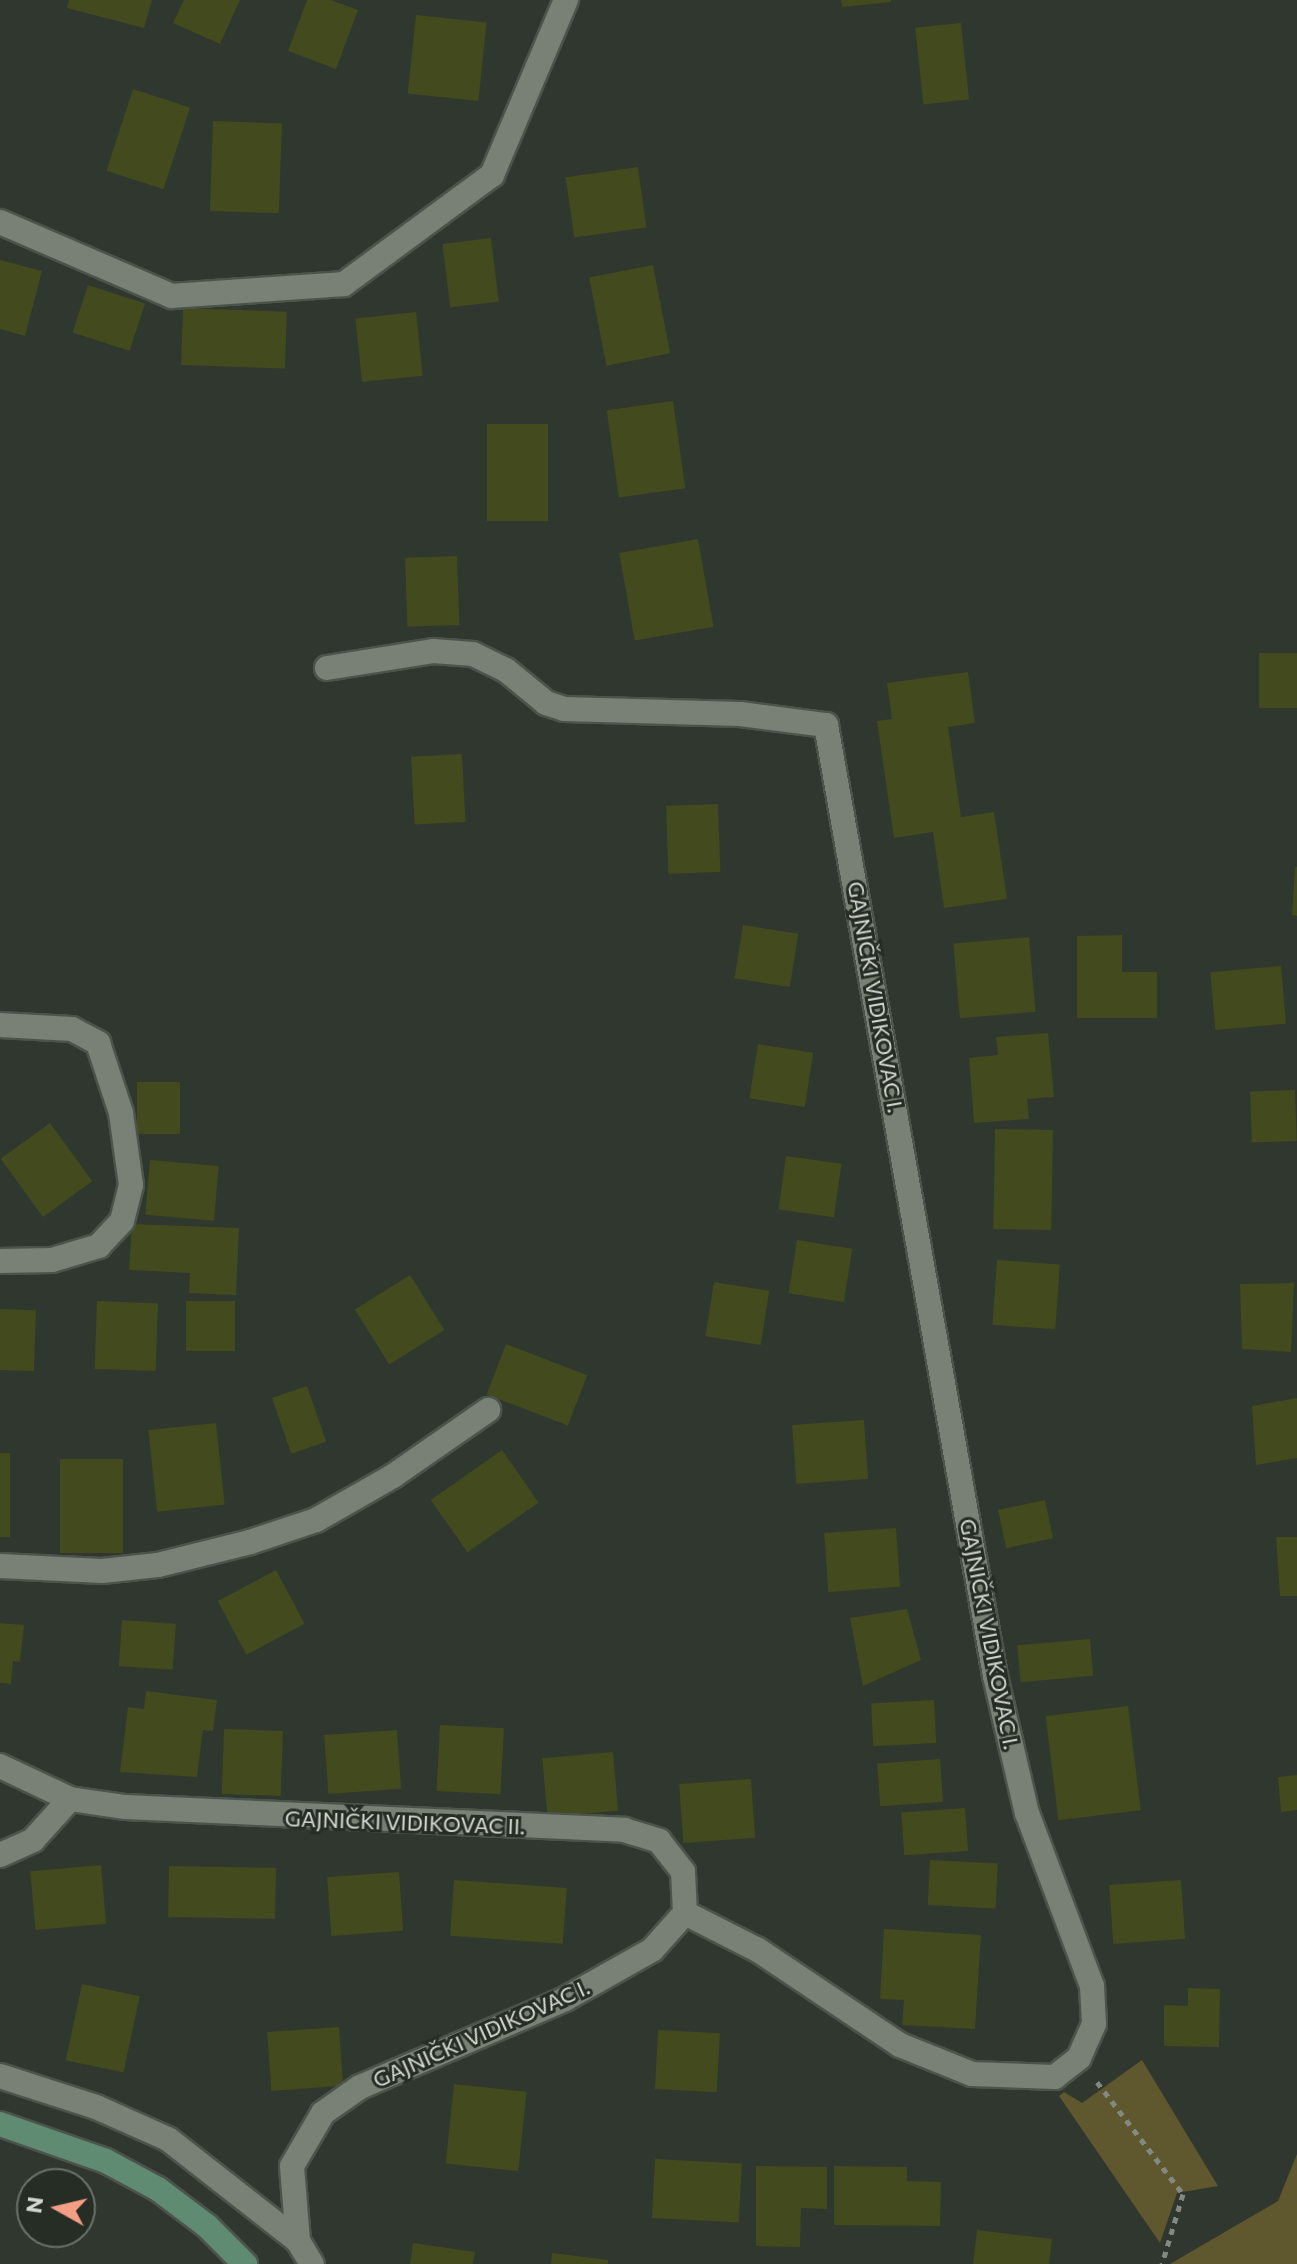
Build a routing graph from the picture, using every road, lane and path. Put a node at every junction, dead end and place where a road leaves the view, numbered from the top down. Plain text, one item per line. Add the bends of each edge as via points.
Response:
1 (566, 0) edge
2 (0, 222) edge
3 (327, 668) dead end
4 (0, 1025) edge
5 (0, 1261) edge
6 (488, 1410) dead end
7 (0, 1566) edge
8 (0, 1766) edge
9 (70, 1799) junction
10 (0, 1855) edge
11 (685, 1913) junction
12 (1079, 2058) junction
13 (0, 2076) edge
14 (0, 2124) edge
15 (298, 2241) junction
16 (245, 2264) edge
17 (312, 2264) edge
18 (1162, 2264) edge

1 - 2 street via 492,175 344,284 172,296
3 - 12 street, GAJNIČKI VIDIKOVAC I. via 433,651 473,654 506,670 546,703 564,709 740,714 826,725 995,1676 1027,1813 1092,1986 1094,2024
4 - 5 street via 72,1029 98,1043 121,1113 131,1185 122,1221 99,1246 52,1260
6 - 7 street via 393,1476 316,1520 250,1542 158,1565 102,1571
8 - 9 street, GAJNIČKI VIDIKOVAC II.
9 - 10 street via 33,1840
9 - 11 street, GAJNIČKI VIDIKOVAC II. via 342,1820 624,1830 659,1841 683,1872
11 - 12 street via 758,1950 900,2045 972,2074 1055,2077
11 - 15 street, GAJNIČKI VIDIKOVAC I. via 652,1950 565,1999 360,2087 323,2113 292,2166
12 - 18 path via 1183,2194
13 - 15 street via 96,2107 168,2139
14 - 16 street via 106,2161 158,2189
15 - 17 street

